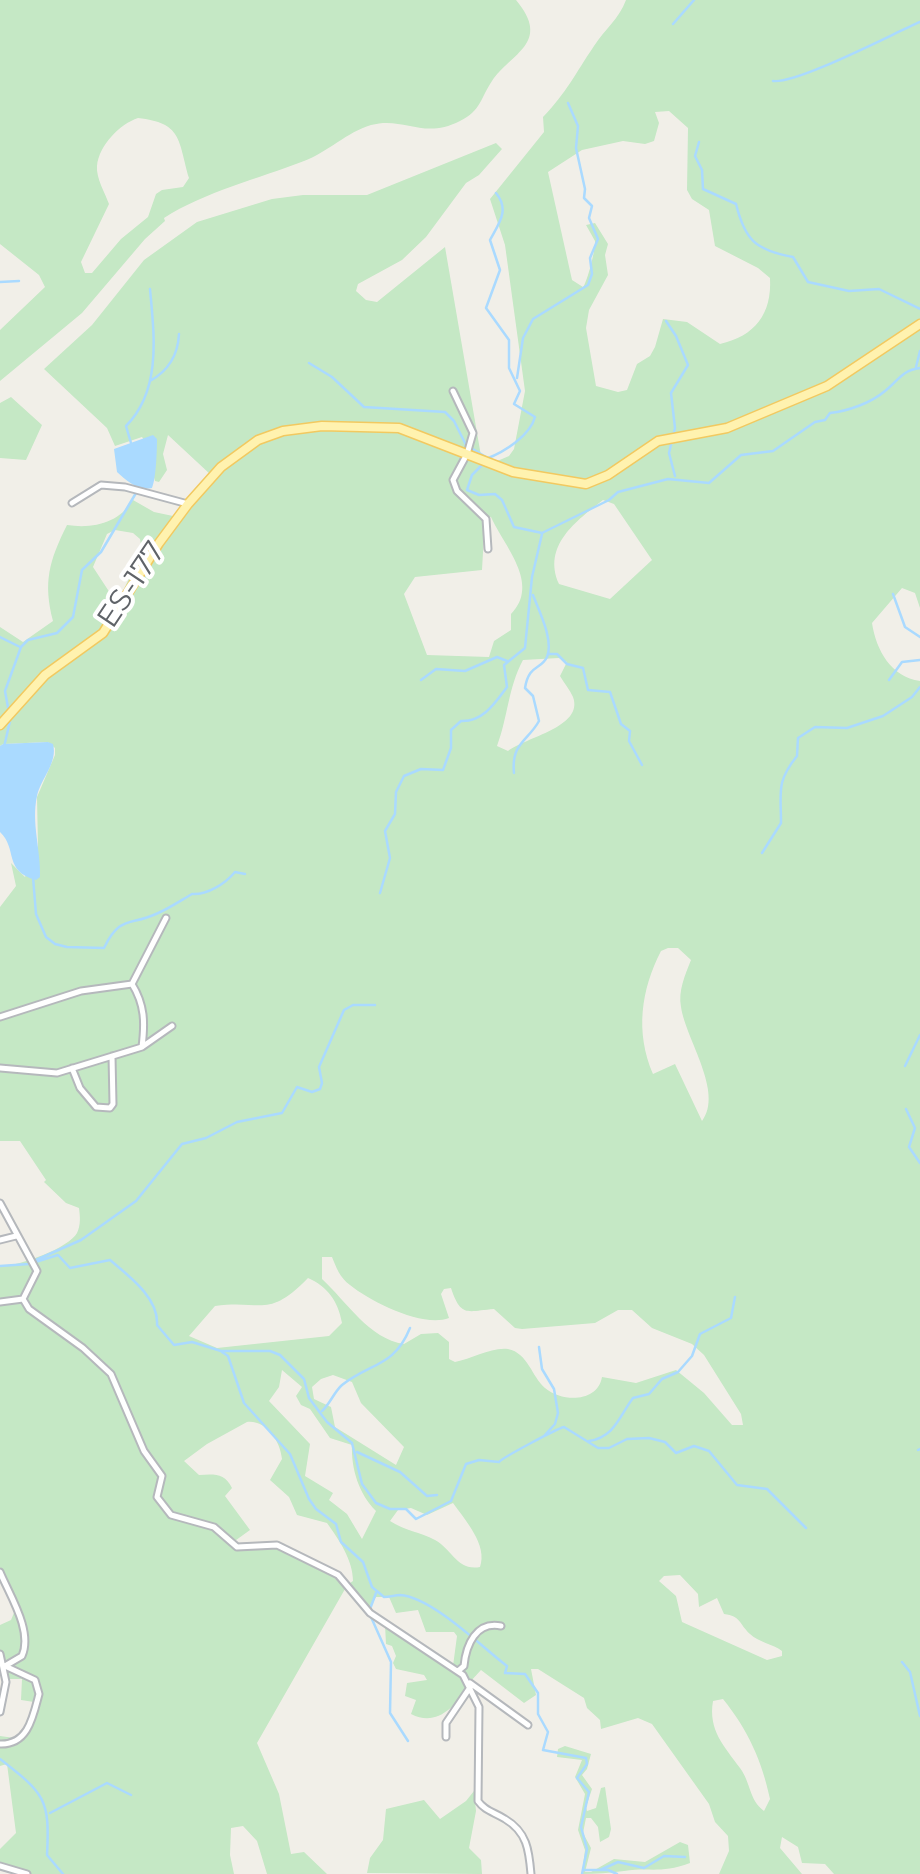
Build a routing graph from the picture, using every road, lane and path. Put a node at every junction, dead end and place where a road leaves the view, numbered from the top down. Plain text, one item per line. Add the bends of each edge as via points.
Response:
1 (920, 324) edge
2 (453, 391) dead end
3 (468, 454) junction
4 (72, 503) dead end
5 (188, 504) junction
6 (488, 549) dead end
7 (0, 725) edge
8 (166, 918) dead end
9 (132, 984) junction
10 (0, 1017) edge
11 (172, 1026) dead end
12 (142, 1047) junction
13 (112, 1056) junction
14 (0, 1068) edge
15 (72, 1068) junction
16 (0, 1202) edge
17 (16, 1236) junction
18 (0, 1240) edge
19 (22, 1299) junction
20 (0, 1302) edge
21 (0, 1572) edge
22 (501, 1626) dead end
23 (0, 1654) edge
24 (3, 1669) edge
25 (458, 1671) junction
26 (469, 1684) junction
27 (0, 1712) edge
28 (528, 1725) dead end
29 (446, 1738) dead end
30 (0, 1744) edge
31 (0, 1866) edge
32 (27, 1874) edge
33 (531, 1874) edge

1 - 3 main road, ES-177 via 828,386 726,428 658,440 600,480 576,483 513,472
2 - 3 street via 472,427
3 - 5 main road, ES-177 / ES-177 via 384,426 296,428 258,440 221,467
3 - 6 street via 452,480 486,519
4 - 5 street via 101,484
5 - 7 main road, ES-177 / ES-177 via 103,633 45,675
8 - 9 street
9 - 10 street via 81,991
9 - 12 street via 145,1022
11 - 12 street
12 - 13 street
13 - 15 street
13 - 15 street via 110,1108 96,1107
14 - 15 street
16 - 17 street
17 - 18 street
17 - 19 street via 37,1271
19 - 20 street
19 - 25 street via 115,1379 139,1441 162,1476 157,1498 170,1515 214,1527 237,1547 278,1545 338,1575 370,1613
21 - 24 street via 26,1643 22,1656
22 - 25 street via 479,1629
23 - 24 street
24 - 27 street
24 - 30 street via 35,1680 40,1694 18,1742
25 - 26 street
26 - 28 street
26 - 29 street via 446,1724
26 - 33 street via 480,1715 476,1797 524,1837
31 - 32 street

